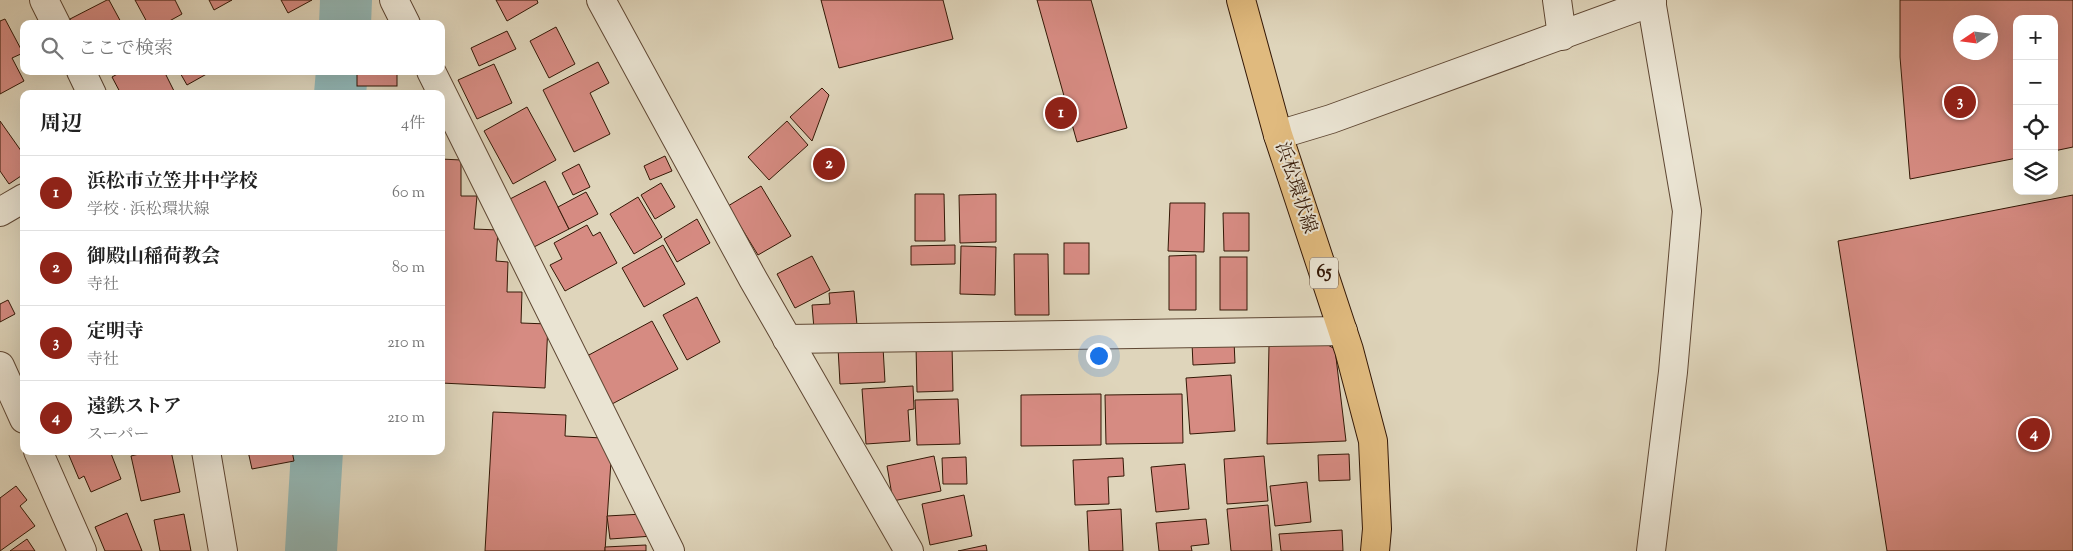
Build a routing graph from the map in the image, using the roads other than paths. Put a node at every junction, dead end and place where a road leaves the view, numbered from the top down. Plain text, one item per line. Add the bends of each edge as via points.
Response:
1 (394, 0) edge
2 (601, 0) edge
3 (1242, 0) edge
4 (1557, 0) edge
5 (1651, 1) edge
6 (404, 20) edge
7 (1562, 36) junction
8 (83, 75) edge
9 (433, 75) edge
10 (90, 90) edge
11 (440, 90) edge
12 (445, 99) edge
13 (1278, 135) junction
14 (20, 200) edge
15 (0, 212) edge
16 (1343, 331) junction
17 (787, 339) junction
18 (0, 366) edge
19 (20, 410) edge
20 (40, 455) edge
21 (207, 455) edge
22 (82, 551) edge
23 (223, 551) edge
24 (670, 551) edge
25 (909, 551) edge
26 (1375, 551) edge
27 (1652, 551) edge

1 - 6 street
2 - 17 street
3 - 13 main road, 浜松環状線 / 65
4 - 7 street
5 - 7 street
5 - 27 street via 1687,211 1673,372
7 - 13 street
8 - 10 street
9 - 11 street
12 - 24 street
13 - 16 main road, 浜松環状線 / 65
14 - 15 street
16 - 17 street
16 - 26 main road, 浜松環状線 / 65 via 1373,441
17 - 25 street
18 - 19 street
20 - 22 street
21 - 23 street

